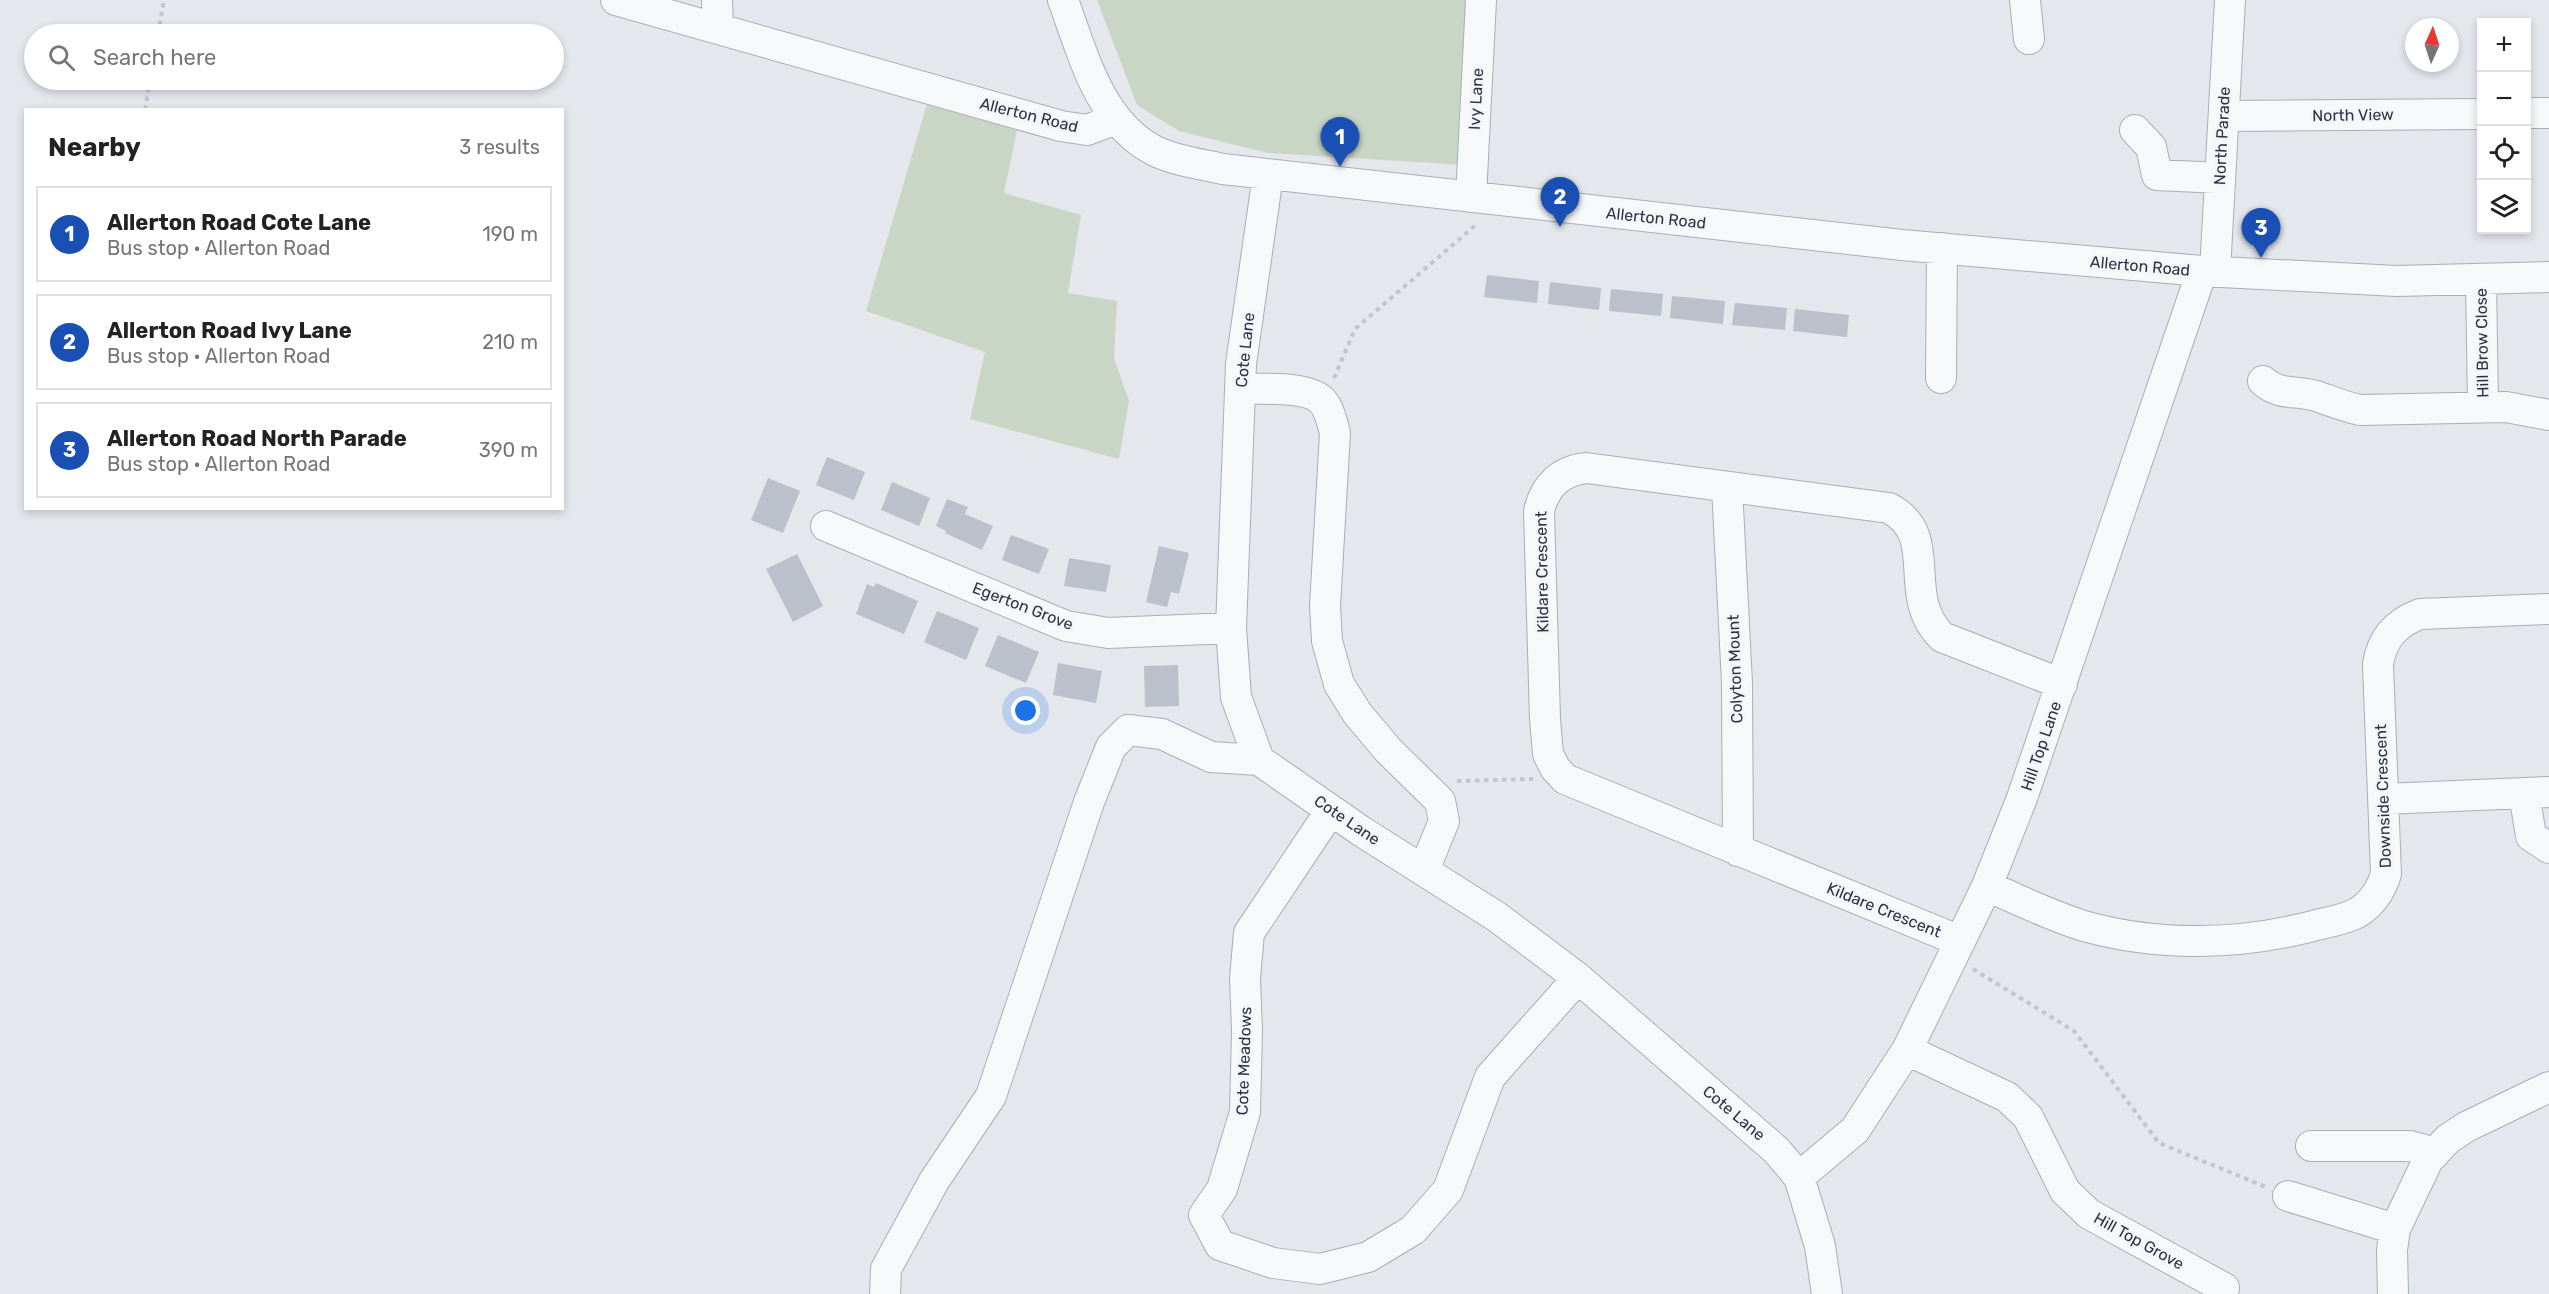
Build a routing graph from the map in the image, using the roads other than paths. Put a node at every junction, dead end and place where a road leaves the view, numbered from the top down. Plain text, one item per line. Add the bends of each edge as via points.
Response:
1 (616, 0) edge
2 (1063, 0) edge
3 (1481, 0) edge
4 (2025, 0) edge
5 (2230, 0) edge
6 (718, 14) edge
7 (2029, 39) dead end
8 (2549, 113) edge
9 (2477, 114) edge
10 (2531, 114) edge
11 (2224, 116) junction
12 (1116, 119) junction
13 (2135, 130) dead end
14 (1268, 175) junction
15 (2220, 178) junction
16 (1472, 197) junction
17 (1942, 248) junction
18 (2208, 271) junction
19 (2549, 277) edge
20 (2481, 279) junction
21 (1941, 378) dead end
22 (2263, 381) dead end
23 (1240, 389) junction
24 (2484, 406) junction
25 (2549, 415) edge
26 (1727, 487) junction
27 (826, 526) dead end
28 (2549, 609) edge
29 (1231, 628) junction
30 (2062, 684) junction
31 (1259, 760) junction
32 (2536, 792) edge
33 (2384, 798) junction
34 (1331, 810) junction
35 (2549, 848) edge
36 (1738, 851) junction
37 (1424, 870) junction
38 (1987, 886) junction
39 (1956, 948) junction
40 (1578, 978) junction
41 (1907, 1050) junction
42 (2549, 1087) edge
43 (2311, 1146) dead end
44 (2435, 1153) junction
45 (1799, 1177) junction
46 (2288, 1196) road end
47 (2395, 1229) junction
48 (2224, 1288) dead end
49 (885, 1294) edge
50 (1827, 1294) edge
51 (2393, 1294) edge

1 - 6 street, Allerton Road
2 - 12 street via 1096,88
3 - 16 street, Ivy Lane
4 - 7 street
5 - 11 street, North Parade
6 - 12 street, Allerton Road via 1061,126 1087,130
8 - 10 street
9 - 11 street, North View
11 - 15 street, North Parade
12 - 14 street, Allerton Road via 1156,151 1223,169
13 - 15 street via 2151,147 2157,176
14 - 16 street, Allerton Road
14 - 23 street, Cote Lane
15 - 18 street, North Parade
16 - 17 street, Allerton Road
17 - 18 street, Allerton Road
17 - 21 street
18 - 20 street, Allerton Road via 2397,281
18 - 30 street, Hill Top Lane
19 - 20 street, Allerton Road
20 - 24 street, Hill Brow Close
22 - 24 street, Hill Brow Close via 2275,390 2316,396 2360,410
23 - 29 street, Cote Lane
23 - 37 street via 1291,389 1319,398 1329,413 1335,433 1325,606 1327,641 1339,684 1357,713 1440,801 1444,821
24 - 25 street, Hill Brow Close via 2514,407
26 - 30 street, Kildare Crescent via 1880,506 1898,513 1915,535 1923,607 1942,637
26 - 36 street, Colyton Mount via 1737,683
26 - 36 street, Kildare Crescent via 1586,468 1556,479 1539,511 1545,719 1551,761 1565,778
27 - 29 street, Egerton Grove via 1066,626 1108,633
28 - 33 street, Downside Crescent via 2420,614 2408,618 2389,634 2378,664
29 - 31 street, Cote Lane via 1236,697
30 - 38 street, Hill Top Lane
31 - 34 street, Cote Lane
31 - 49 street via 1211,757 1162,734 1128,730 1111,747 991,1096 934,1181 886,1269
32 - 33 street
32 - 35 street via 2531,836
33 - 38 street, Downside Crescent via 2386,874 2376,896 2347,918 2277,935 2185,941 2142,938 2084,926
34 - 37 street, Cote Lane
34 - 40 street, Cote Meadows via 1249,933 1245,1112 1221,1189 1204,1215 1220,1245 1273,1263 1320,1269 1368,1257 1413,1230 1448,1190 1490,1077
36 - 39 street, Kildare Crescent
37 - 40 street, Cote Lane via 1497,917
38 - 39 street, Hill Top Lane
39 - 41 street, Hill Top Lane
40 - 45 street, Cote Lane via 1776,1150
41 - 45 street, Hill Top Lane via 1855,1130
41 - 48 street, Hill Top Grove via 2007,1097 2028,1117 2065,1191 2089,1214
42 - 44 street via 2466,1127
43 - 44 street via 2410,1146
44 - 47 street
45 - 50 street, Cote Lane via 1820,1246
46 - 47 street
47 - 51 street

